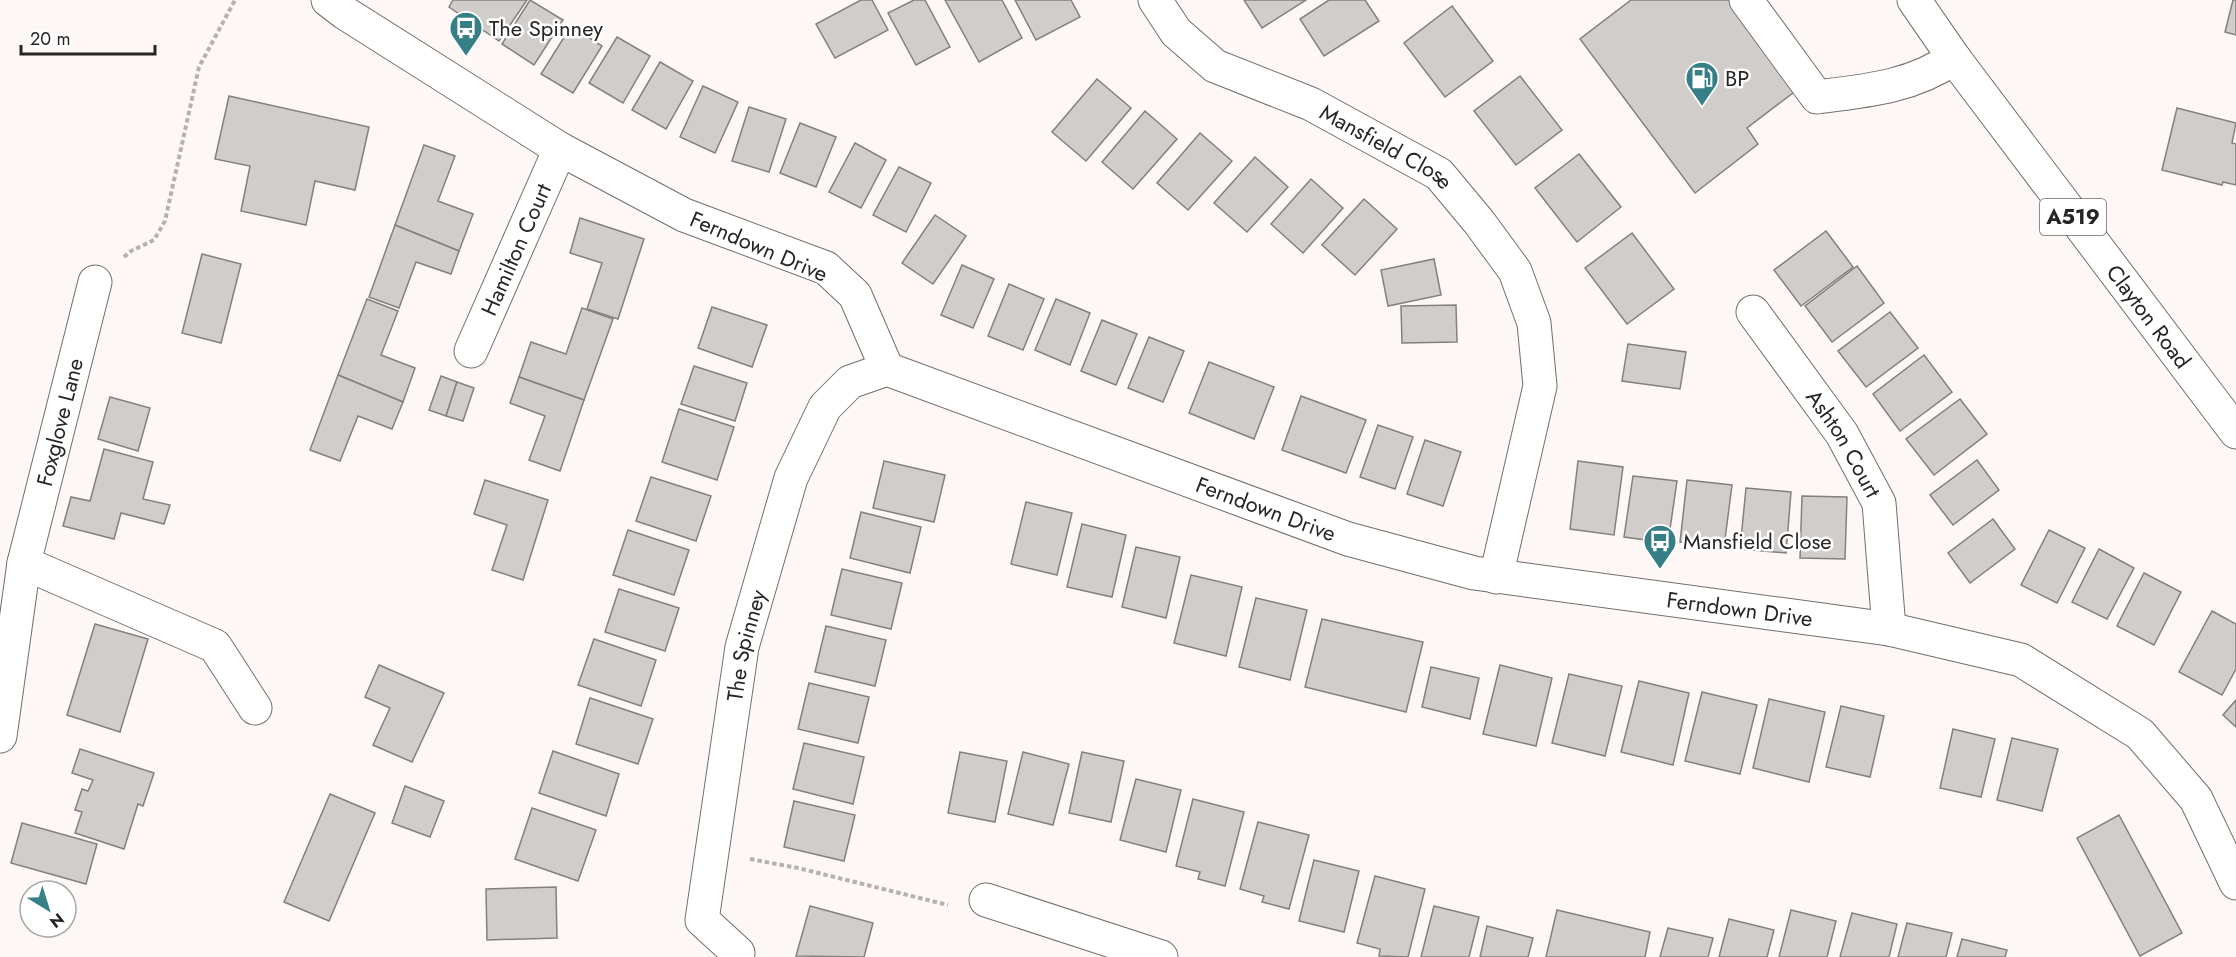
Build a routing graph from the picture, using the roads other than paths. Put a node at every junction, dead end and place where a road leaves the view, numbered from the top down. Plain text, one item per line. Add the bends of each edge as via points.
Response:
1 (328, 0) edge
2 (1155, 0) edge
3 (1746, 0) edge
4 (1914, 0) edge
5 (1954, 58) junction
6 (560, 149) junction
7 (95, 282) road end
8 (1753, 312) dead end
9 (471, 351) dead end
10 (887, 369) junction
11 (2236, 432) edge
12 (24, 563) junction
13 (1496, 577) junction
14 (1889, 629) junction
15 (255, 708) dead end
16 (0, 736) edge
17 (2236, 883) edge
18 (986, 900) road end
19 (738, 953) dead end
20 (1161, 957) edge

1 - 6 street, Ferndown Drive
2 - 13 street, Mansfield Close via 1176,32 1215,66 1311,104 1439,174 1515,271 1534,323 1540,386
3 - 5 street via 1817,97 1879,90 1935,71
4 - 5 street, Clayton Road / A519
5 - 11 street, Clayton Road / A519
6 - 9 street, Hamilton Court
6 - 10 street, Ferndown Drive via 684,215 826,268 855,295
7 - 12 street, Foxglove Lane
8 - 14 street, Ashton Court via 1842,434 1879,503
10 - 13 street, Ferndown Drive via 1348,539
10 - 19 street, The Spinney via 850,382 825,407 791,478 742,647 702,920
12 - 15 street via 215,646
12 - 16 street, Foxglove Lane
13 - 14 street, Ferndown Drive
14 - 17 street, Ferndown Drive via 2021,660 2140,734 2196,799
18 - 20 street

